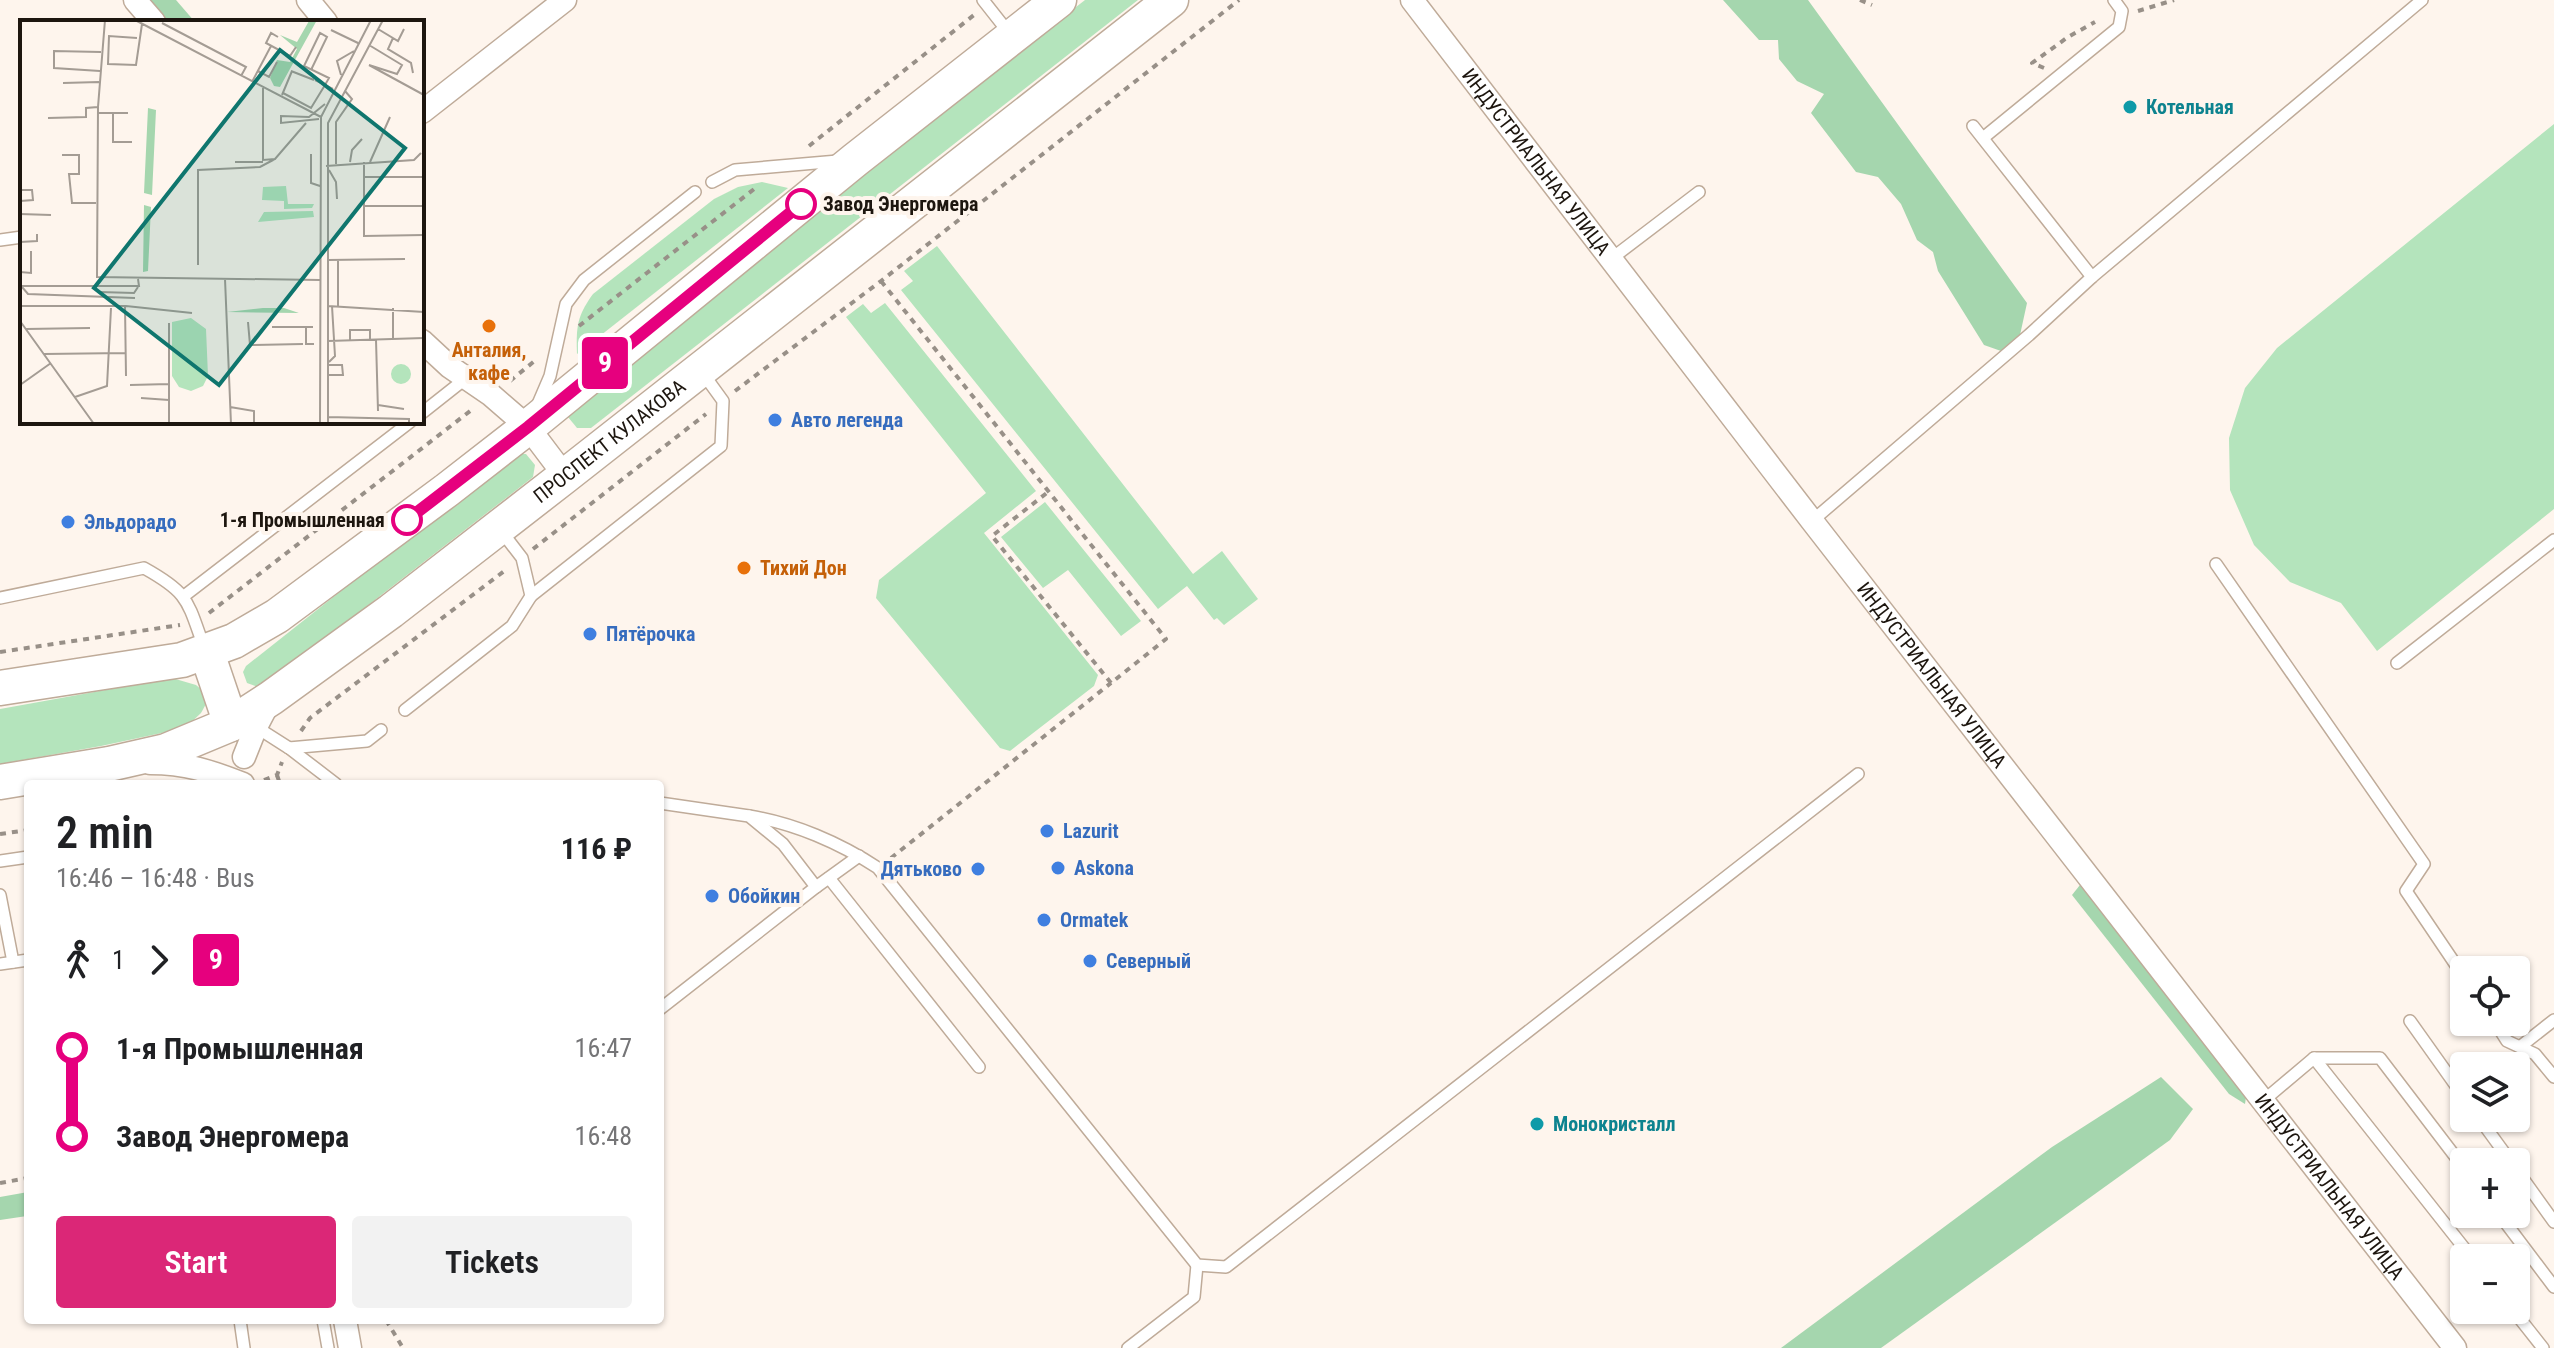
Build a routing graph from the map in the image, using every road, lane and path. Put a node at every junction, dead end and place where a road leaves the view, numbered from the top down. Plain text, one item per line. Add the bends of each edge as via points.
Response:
1 (135, 0) edge
2 (308, 0) edge
3 (565, 0) edge
4 (1059, 0) edge
5 (1171, 0) edge
6 (1239, 0) edge
7 (1412, 0) edge
8 (1860, 0) edge
9 (2114, 0) edge
10 (2422, 0) edge
11 (985, 2) edge
12 (1872, 5) dead end
13 (152, 20) edge
14 (324, 20) edge
15 (1012, 37) junction
16 (424, 110) edge
17 (1973, 126) dead end
18 (1983, 138) junction
19 (855, 160) junction
20 (784, 165) junction
21 (712, 182) dead end
22 (695, 192) dead end
23 (1699, 192) dead end
24 (20, 237) edge
25 (0, 240) edge
26 (1611, 259) junction
27 (2092, 277) junction
28 (881, 281) junction
29 (424, 343) edge
30 (557, 343) junction
31 (700, 369) junction
32 (465, 379) junction
33 (491, 395) junction
34 (723, 401) junction
35 (424, 411) edge
36 (407, 424) edge
37 (528, 427) junction
38 (565, 476) junction
39 (1048, 492) junction
40 (1812, 521) junction
41 (498, 527) junction
42 (2554, 540) edge
43 (522, 558) junction
44 (2216, 564) dead end
45 (184, 596) junction
46 (531, 596) junction
47 (0, 598) edge
48 (201, 638) junction
49 (0, 652) edge
50 (2397, 663) dead end
51 (1111, 683) junction
52 (0, 688) edge
53 (335, 700) dead end
54 (405, 710) dead end
55 (253, 716) junction
56 (381, 730) dead end
57 (289, 748) junction
58 (109, 764) junction
59 (201, 768) junction
60 (1858, 774) dead end
61 (277, 775) dead end
62 (218, 780) edge
63 (235, 780) edge
64 (246, 780) edge
65 (279, 780) edge
66 (331, 780) edge
67 (0, 782) edge
68 (664, 804) edge
69 (749, 816) junction
70 (24, 831) edge
71 (0, 834) edge
72 (859, 856) junction
73 (24, 858) edge
74 (0, 861) edge
75 (878, 868) junction
76 (829, 878) junction
77 (816, 887) junction
78 (0, 895) edge
79 (2450, 956) edge
80 (6, 963) edge
81 (664, 1006) edge
82 (2554, 1020) edge
83 (2410, 1021) dead end
84 (2504, 1036) edge
85 (2521, 1046) junction
86 (2314, 1058) junction
87 (979, 1067) dead end
88 (2450, 1077) edge
89 (2554, 1077) edge
90 (2263, 1101) junction
91 (2450, 1150) edge
92 (24, 1179) edge
93 (0, 1183) edge
94 (2530, 1189) edge
95 (2554, 1222) edge
96 (2510, 1228) edge
97 (2461, 1244) edge
98 (1197, 1265) junction
99 (2554, 1287) edge
100 (241, 1324) edge
101 (324, 1324) edge
102 (346, 1324) edge
103 (388, 1324) edge
104 (2524, 1324) edge
105 (244, 1348) edge
106 (328, 1348) edge
107 (350, 1348) edge
108 (403, 1348) edge
109 (1128, 1348) edge
110 (2455, 1348) edge
111 (2543, 1348) edge

1 - 13 street
2 - 14 street
3 - 16 street
4 - 15 main road
5 - 31 main road, ПРОСПЕКТ КУЛАКОВА
6 - 28 path
7 - 26 street, ИНДУСТРИАЛЬНАЯ УЛИЦА
8 - 12 path
9 - 18 lane via 2122,11 2119,27
10 - 27 lane
11 - 15 lane
11 - 20 path
15 - 19 main road
17 - 18 lane
18 - 27 lane
19 - 20 lane
19 - 37 main road
20 - 21 lane via 735,170
20 - 30 path
22 - 30 lane via 584,280 566,304
23 - 26 lane
24 - 25 lane
26 - 40 street, ИНДУСТРИАЛЬНАЯ УЛИЦА
27 - 40 lane
28 - 34 path
28 - 39 path
29 - 32 street
30 - 33 path
30 - 37 lane via 550,376
31 - 34 lane
31 - 38 main road, ПРОСПЕКТ КУЛАКОВА
32 - 33 street
32 - 35 lane
33 - 37 street
33 - 48 path via 251,583
34 - 43 path
34 - 46 lane via 721,446
36 - 45 lane
37 - 38 street
37 - 48 main road via 291,607 234,641
38 - 41 main road, ПРОСПЕКТ КУЛАКОВА
39 - 51 path via 1166,639
39 - 51 path via 992,536
40 - 90 street, ИНДУСТРИАЛЬНАЯ УЛИЦА
41 - 43 lane
41 - 55 main road, ПРОСПЕКТ КУЛАКОВА
42 - 50 lane
43 - 46 lane
43 - 53 path
44 - 79 lane via 2424,864 2406,891
45 - 47 lane via 144,568
45 - 48 lane
46 - 54 lane via 512,626
48 - 49 path
48 - 52 main road via 182,660
48 - 55 main road
51 - 75 path
55 - 57 lane
55 - 58 main road, ПРОСПЕКТ КУЛАКОВА via 166,751
55 - 64 street via 244,757
56 - 57 lane via 367,741
57 - 66 lane
58 - 59 street
58 - 67 main road, ПРОСПЕКТ КУЛАКОВА
59 - 62 street
59 - 63 street
60 - 98 lane via 1226,1267
61 - 65 path
68 - 69 lane
69 - 72 lane via 828,840
69 - 77 lane via 783,844
70 - 71 path
72 - 75 lane
72 - 76 lane
73 - 74 lane
75 - 98 lane
76 - 77 lane
76 - 87 lane
77 - 81 lane
78 - 80 lane
82 - 85 lane
83 - 88 lane
84 - 85 lane
85 - 89 lane
86 - 90 lane
86 - 91 lane via 2380,1058
86 - 97 lane
90 - 110 street, ИНДУСТРИАЛЬНАЯ УЛИЦА
92 - 93 path
94 - 95 lane
96 - 99 lane
98 - 109 lane via 1194,1297
100 - 105 lane
101 - 106 lane
102 - 107 street
103 - 108 path
104 - 111 lane

